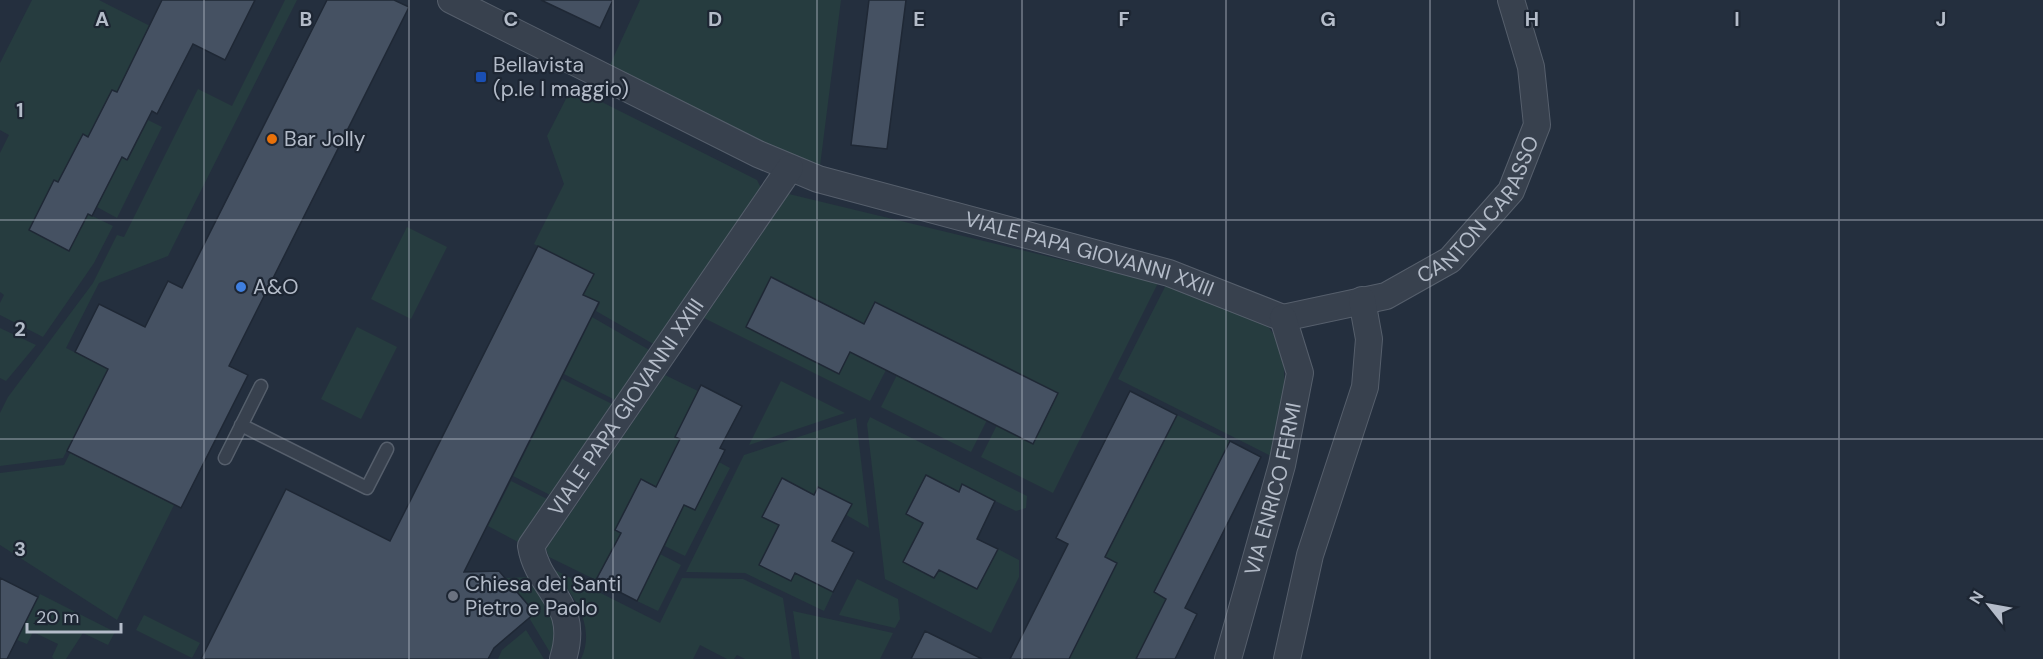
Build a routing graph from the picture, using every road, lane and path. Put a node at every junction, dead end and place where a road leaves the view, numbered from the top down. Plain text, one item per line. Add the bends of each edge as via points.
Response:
1 (451, 0) edge
2 (1511, 0) edge
3 (790, 168) junction
4 (1362, 300) junction
5 (1283, 318) junction
6 (261, 386) dead end
7 (241, 425) junction
8 (387, 449) dead end
9 (225, 458) dead end
10 (563, 659) edge
11 (1228, 659) edge
12 (1287, 659) edge

1 - 3 street, VIALE PAPA GIOVANNI XXIII
2 - 4 street, CANTON CARASSO via 1531,67 1537,125 1511,191 1449,260 1386,296
3 - 5 street, VIALE PAPA GIOVANNI XXIII via 853,190 1169,273
3 - 10 street, VIALE PAPA GIOVANNI XXIII via 531,546 533,558 566,617 567,646
4 - 5 street, CANTON CARASSO
4 - 12 street via 1369,339 1365,387 1310,555
5 - 11 street, VIA ENRICO FERMI via 1300,373 1282,465
6 - 7 lane
7 - 8 lane via 367,488
7 - 9 lane

